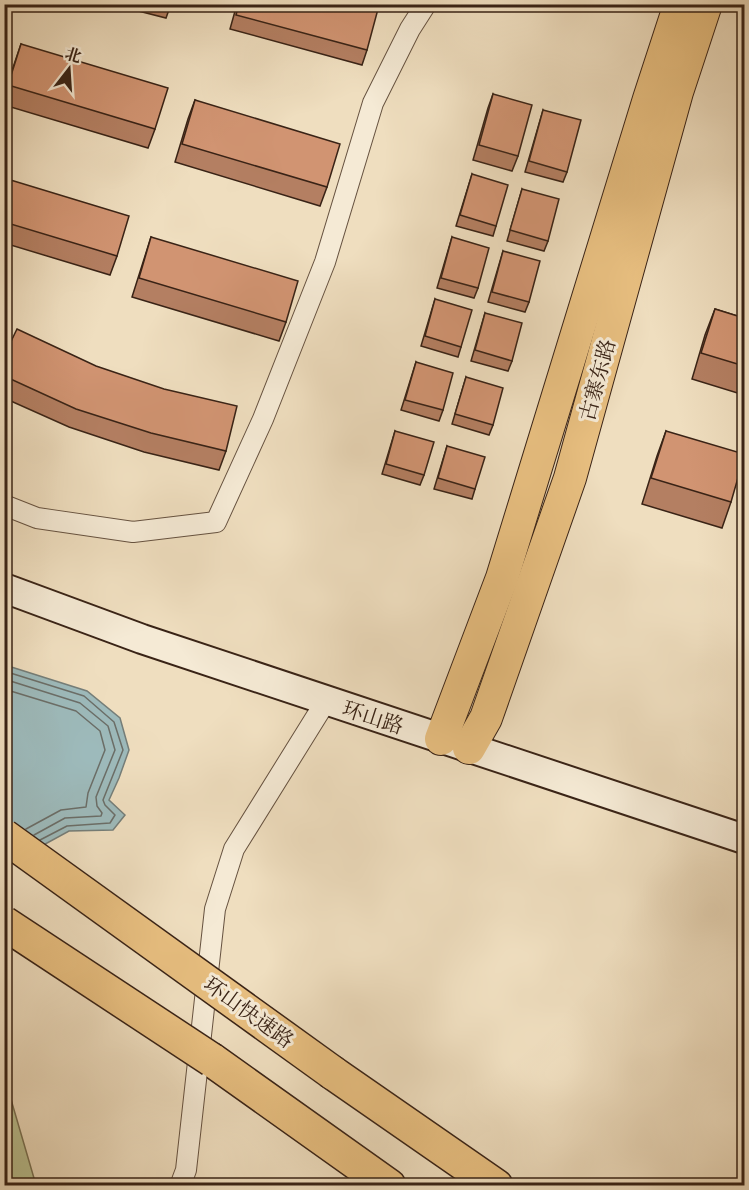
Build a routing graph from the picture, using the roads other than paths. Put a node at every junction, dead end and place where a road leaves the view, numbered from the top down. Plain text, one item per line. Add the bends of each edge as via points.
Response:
1 (426, 4) edge
2 (680, 4) edge
3 (706, 4) edge
4 (4, 505) edge
5 (4, 588) edge
6 (326, 701) junction
7 (455, 743) junction
8 (4, 836) edge
9 (744, 839) edge
10 (4, 922) edge
11 (180, 1185) edge
12 (389, 1185) edge
13 (496, 1185) edge

1 - 4 street via 374,102 325,262 263,418 216,522 134,532 37,518
2 - 7 main road, 古寨东路 via 502,578
3 - 7 main road, 古寨东路 via 677,92 570,478 486,718
5 - 6 main road, 环山路
6 - 7 main road, 环山路
6 - 11 street via 234,849 215,909 186,1170
7 - 9 main road, 环山路
8 - 13 highway, 环山快速路, bridge
10 - 12 highway, bridge via 212,1060

